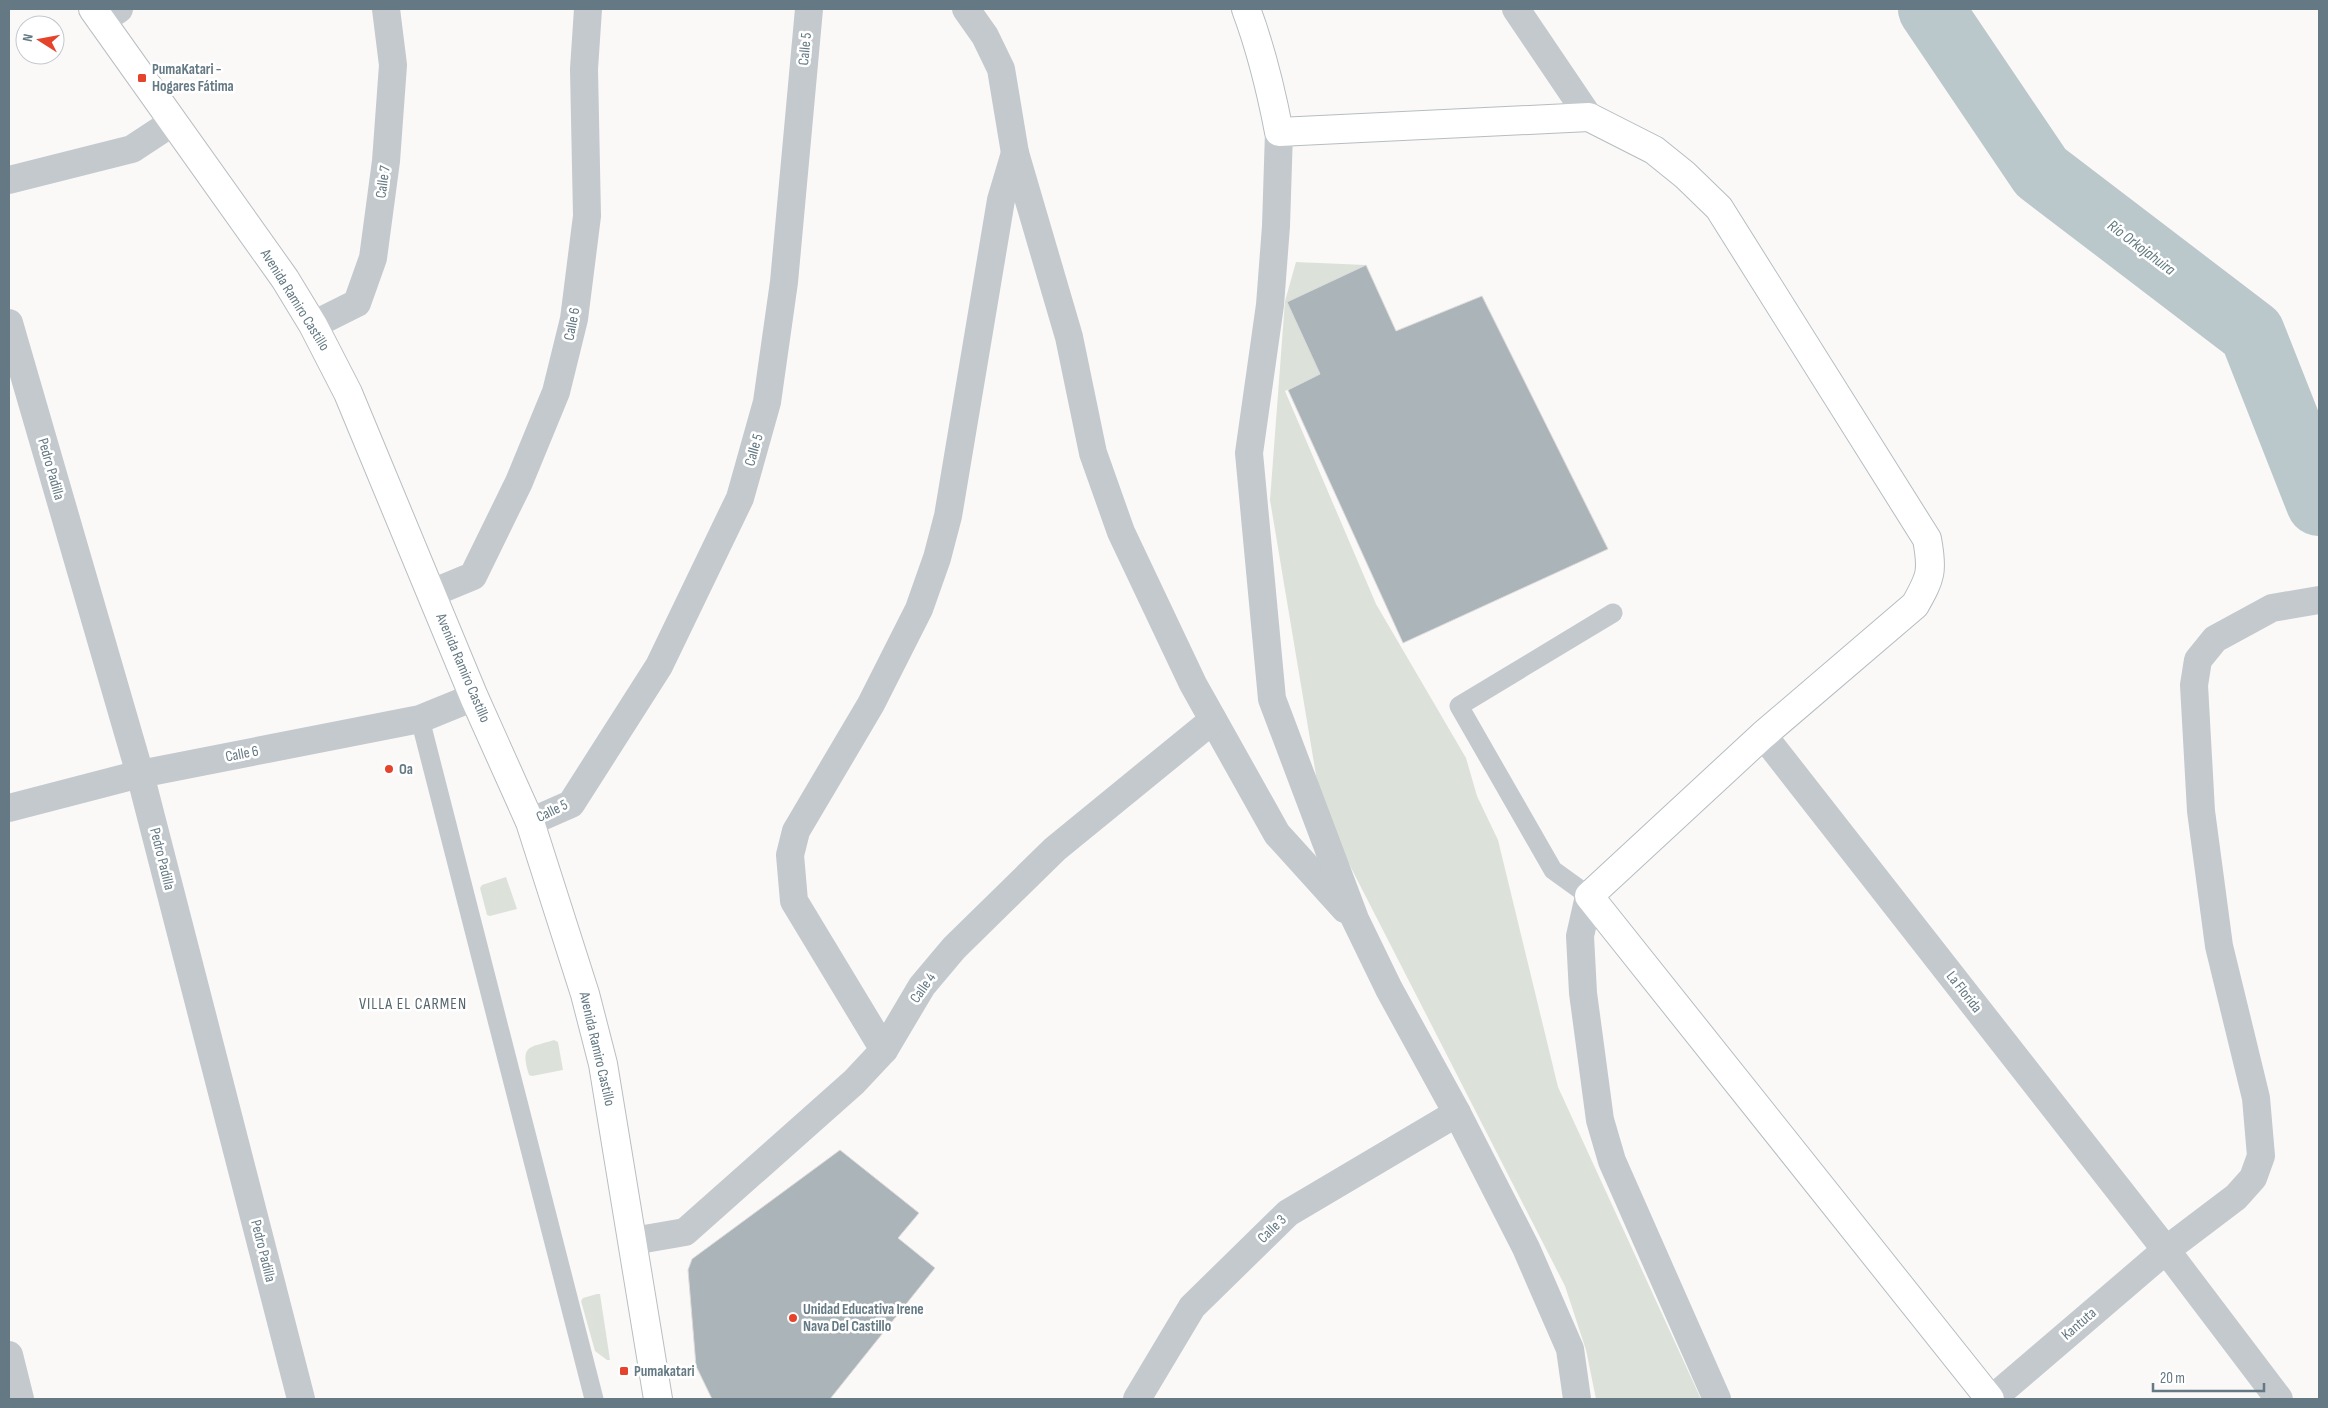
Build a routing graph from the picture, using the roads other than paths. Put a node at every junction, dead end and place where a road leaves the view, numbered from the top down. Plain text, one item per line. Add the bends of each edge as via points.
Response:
1 (386, 9) edge
2 (588, 9) edge
3 (809, 9) edge
4 (966, 9) edge
5 (1246, 9) edge
6 (1516, 9) edge
7 (104, 13) edge
8 (1589, 118) junction
9 (173, 122) junction
10 (1279, 132) junction
11 (1015, 153) junction
12 (9, 180) edge
13 (9, 323) edge
14 (313, 325) junction
15 (432, 593) junction
16 (2319, 600) edge
17 (1613, 612) dead end
18 (474, 697) junction
19 (420, 719) junction
20 (1213, 720) junction
21 (1763, 735) junction
22 (140, 774) junction
23 (9, 808) edge
24 (530, 822) junction
25 (1590, 896) junction
26 (1355, 919) junction
27 (884, 1050) junction
28 (1457, 1112) junction
29 (633, 1241) junction
30 (2166, 1250) junction
31 (9, 1355) edge
32 (20, 1399) edge
33 (301, 1399) edge
34 (594, 1399) edge
35 (658, 1399) edge
36 (1137, 1399) edge
37 (1577, 1399) edge
38 (1717, 1399) edge
39 (1991, 1399) edge
40 (2279, 1399) edge

1 - 14 street, Calle 7 via 393,65 386,161 373,258 357,302
2 - 15 street, Calle 6 via 584,69 587,216 574,319 556,392 520,482 473,576
3 - 24 street, Calle 5 via 783,292 767,402 740,498 659,666 572,804
4 - 11 street via 985,36 1001,70
5 - 10 main road via 1271,90
6 - 8 street
7 - 9 main road, Avenida Ramiro Castillo
8 - 10 main road
8 - 21 main road via 1654,150 1719,208 1927,540 1932,564 1926,586 1915,605
9 - 12 street via 132,149
9 - 14 main road, Avenida Ramiro Castillo via 285,279
10 - 26 street via 1270,305 1249,454 1259,574 1272,699
11 - 20 street via 1069,337 1094,453 1118,523
11 - 27 street via 1001,200 948,516 937,558 918,609 871,704 796,831 790,855 794,901
13 - 22 street, Pedro Padilla
14 - 15 main road, Avenida Ramiro Castillo via 348,393
15 - 18 main road, Avenida Ramiro Castillo
16 - 30 street, Kantuta via 2272,608 2215,639 2198,660 2194,685 2201,811 2220,946 2256,1098 2261,1156 2253,1178 2236,1197
17 - 25 lane via 1459,706 1553,870
18 - 19 street, Calle 6
18 - 24 main road, Avenida Ramiro Castillo
19 - 22 street, Calle 6
19 - 34 lane
20 - 26 street via 1277,834
20 - 27 street, Calle 4 via 1055,849 954,948 922,986
21 - 25 main road
21 - 30 street, La Florida
22 - 23 street, Calle 6
22 - 33 street, Pedro Padilla
24 - 29 main road, Avenida Ramiro Castillo via 585,994 603,1064
25 - 38 street via 1580,936 1582,993 1600,1120 1612,1161
25 - 39 main road
26 - 28 street via 1389,989
27 - 29 street, Calle 4 via 854,1082 685,1232
28 - 36 street, Calle 3 via 1288,1213 1192,1307
28 - 37 street via 1526,1248 1570,1349
29 - 35 main road, Avenida Ramiro Castillo
30 - 39 street, Kantuta
30 - 40 street, La Florida
31 - 32 street

